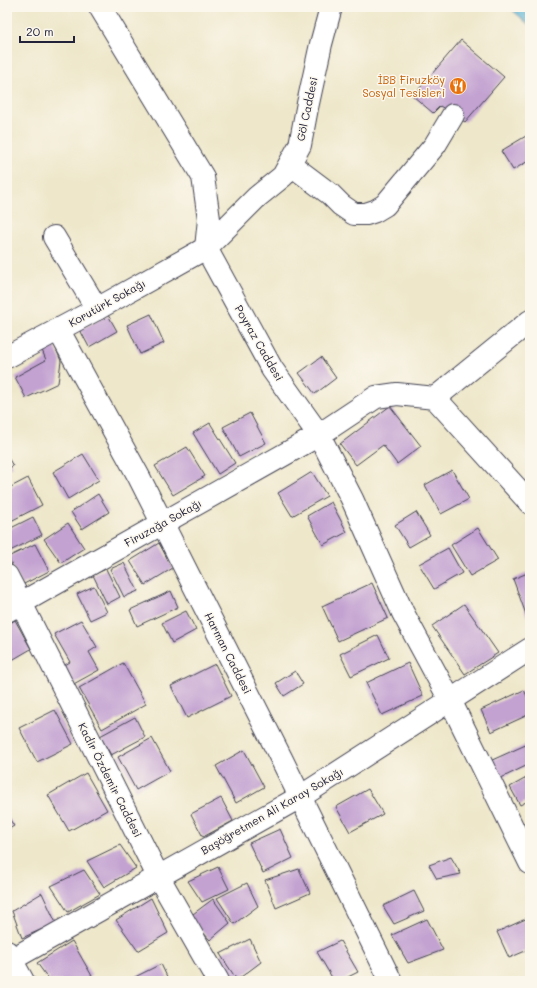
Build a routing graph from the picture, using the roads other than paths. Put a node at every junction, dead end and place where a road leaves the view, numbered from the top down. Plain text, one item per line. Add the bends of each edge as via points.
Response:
1 (100, 7) edge
2 (331, 7) edge
3 (453, 115) dead end
4 (290, 164) junction
5 (54, 237) dead end
6 (206, 248) junction
7 (97, 308) junction
8 (530, 321) edge
9 (58, 330) junction
10 (7, 357) edge
11 (435, 398) junction
12 (319, 435) junction
13 (530, 503) edge
14 (163, 524) junction
15 (7, 576) edge
16 (14, 607) edge
17 (530, 649) edge
18 (450, 700) junction
19 (300, 797) junction
20 (530, 863) edge
21 (158, 876) junction
22 (8, 958) edge
23 (22, 981) edge
24 (218, 981) edge
25 (391, 981) edge

1 - 6 street via 203,177 209,219
2 - 4 street, Göl Caddesi via 300,145
3 - 4 street via 435,145 385,205 366,214 354,214 341,206 330,194
4 - 6 street, Göl Caddesi via 283,176 256,197
5 - 7 street
6 - 7 street, Korutürk Sokağı
6 - 12 street, Poyraz Caddesi via 272,369
7 - 9 street, Korutürk Sokağı
8 - 11 street
9 - 10 street, Korutürk Sokağı
9 - 14 street, Harman Caddesi
11 - 12 street via 398,394 376,397
11 - 13 street
12 - 14 street, Firuzağa Sokağı
12 - 18 street, Poyraz Caddesi via 352,499 403,613
14 - 16 street, Firuzağa Sokağı
14 - 19 street, Harman Caddesi
15 - 16 street, Kadir Özdemir Caddesi
16 - 21 street, Kadir Özdemir Caddesi
17 - 18 street, Başöğretmen Ali Karay Sokağı
18 - 19 street, Başöğretmen Ali Karay Sokağı
18 - 20 street, Poyraz Caddesi
19 - 21 street, Başöğretmen Ali Karay Sokağı
19 - 25 street, Harman Caddesi
21 - 22 street, Başöğretmen Ali Karay Sokağı
21 - 24 street, Kadir Özdemir Caddesi
22 - 23 street

